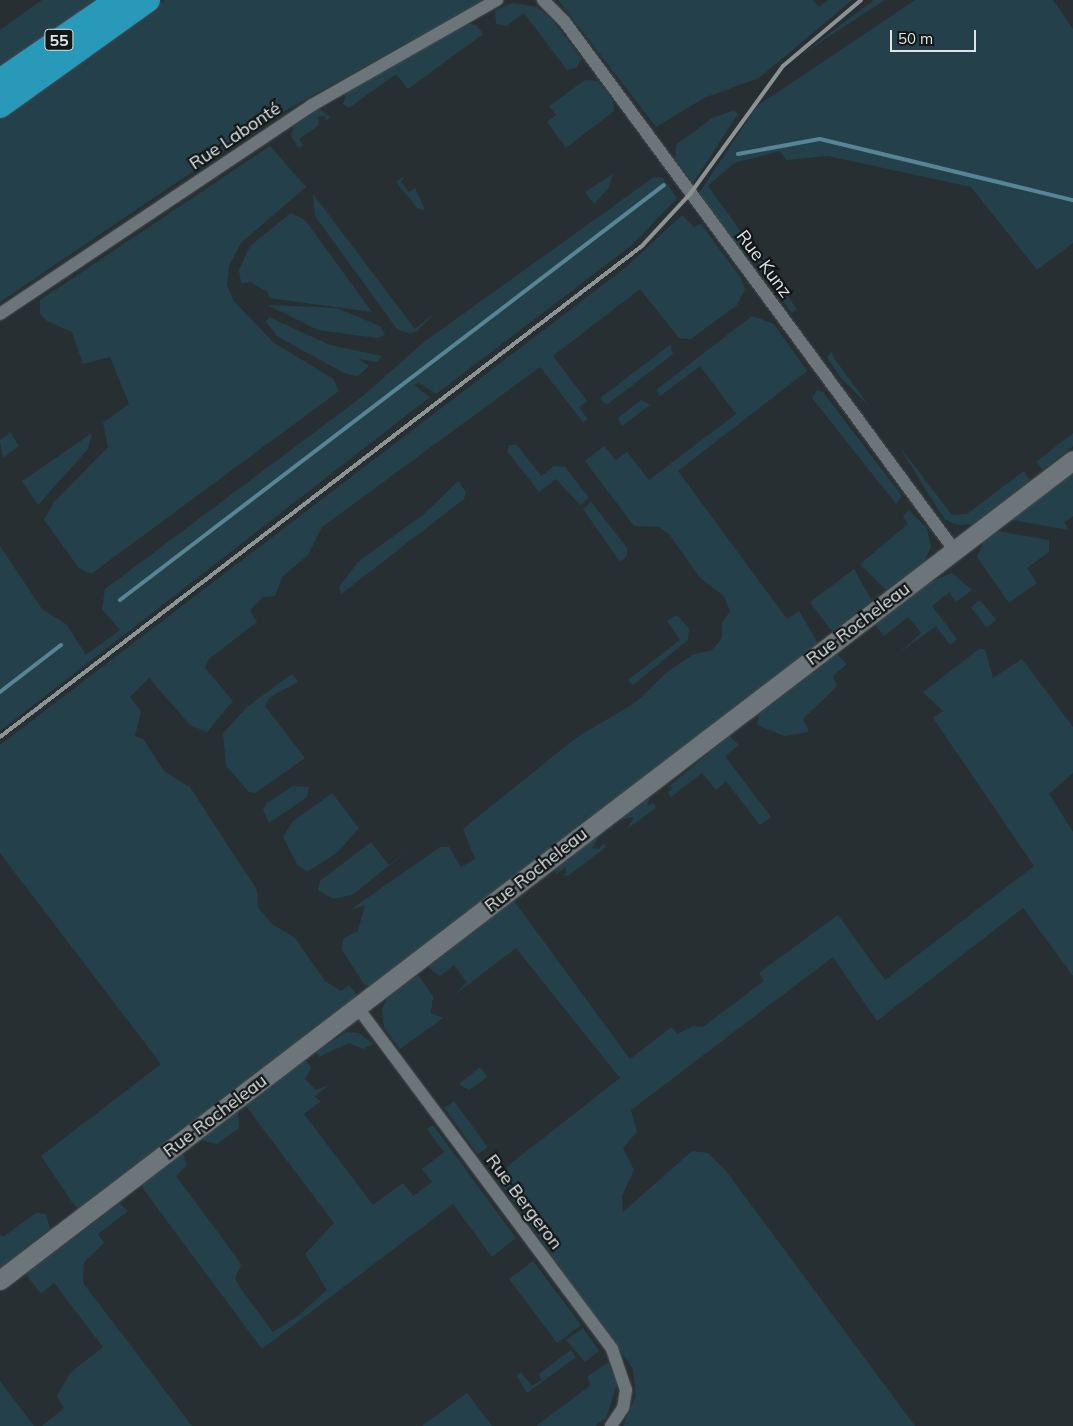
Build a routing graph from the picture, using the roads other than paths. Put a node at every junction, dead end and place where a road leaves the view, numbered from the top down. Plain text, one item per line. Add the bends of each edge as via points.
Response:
1 (118, 0) edge
2 (148, 0) edge
3 (497, 0) edge
4 (543, 0) edge
5 (0, 81) edge
6 (0, 106) edge
7 (0, 314) edge
8 (1073, 460) edge
9 (954, 551) junction
10 (358, 1008) junction
11 (0, 1280) edge
12 (611, 1426) edge

1 - 5 highway, 55
2 - 6 highway, 55
3 - 7 street, Rue Labonté via 312,105
4 - 9 street, Rue Kunz via 564,21
8 - 9 street, Rue Rocheleau
9 - 10 street, Rue Rocheleau
10 - 11 street, Rue Rocheleau
10 - 12 street, Rue Bergeron via 615,1355 626,1390 623,1408

